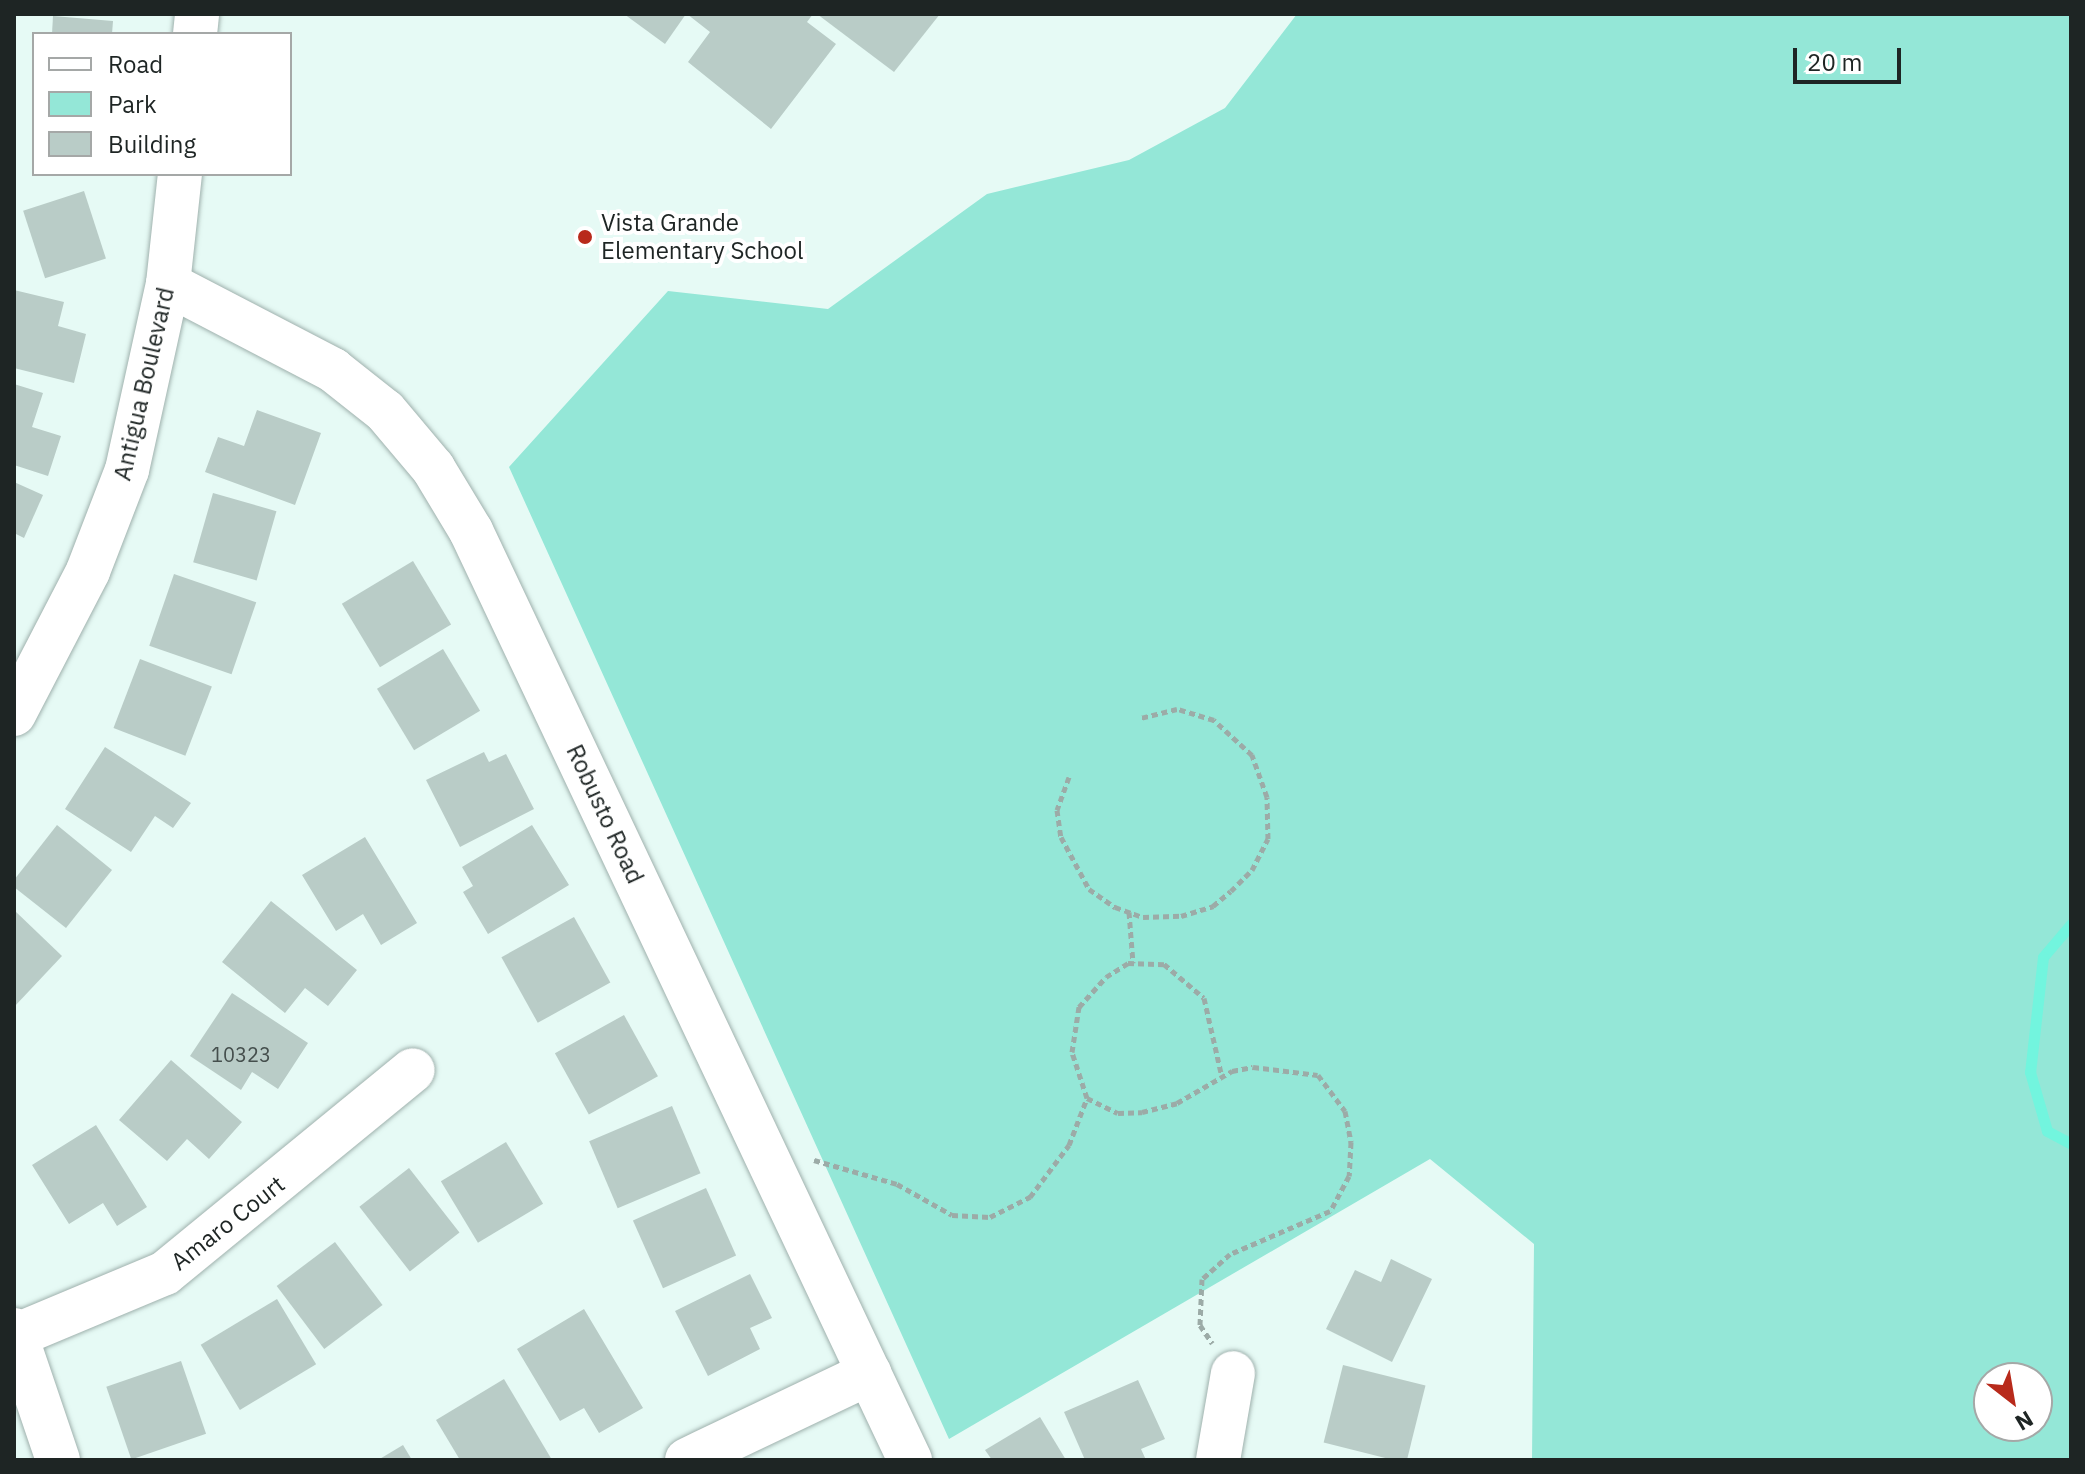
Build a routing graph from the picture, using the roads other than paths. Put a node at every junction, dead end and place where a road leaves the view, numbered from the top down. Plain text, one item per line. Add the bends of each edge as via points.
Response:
1 (180, 176) edge
2 (168, 284) junction
3 (14, 714) edge
4 (413, 1070) dead end
5 (15, 1333) edge
6 (869, 1373) junction
7 (1233, 1373) road end
8 (58, 1460) edge
9 (687, 1460) edge
10 (910, 1460) edge
11 (1218, 1460) edge

1 - 2 street, Antigua Boulevard
2 - 3 street, Antigua Boulevard via 127,470 88,571
2 - 6 street, Robusto Road via 333,370 385,411 433,468 471,531
4 - 5 street, Amaro Court via 165,1273
5 - 8 street
6 - 9 street
6 - 10 street, Robusto Road
7 - 11 street

